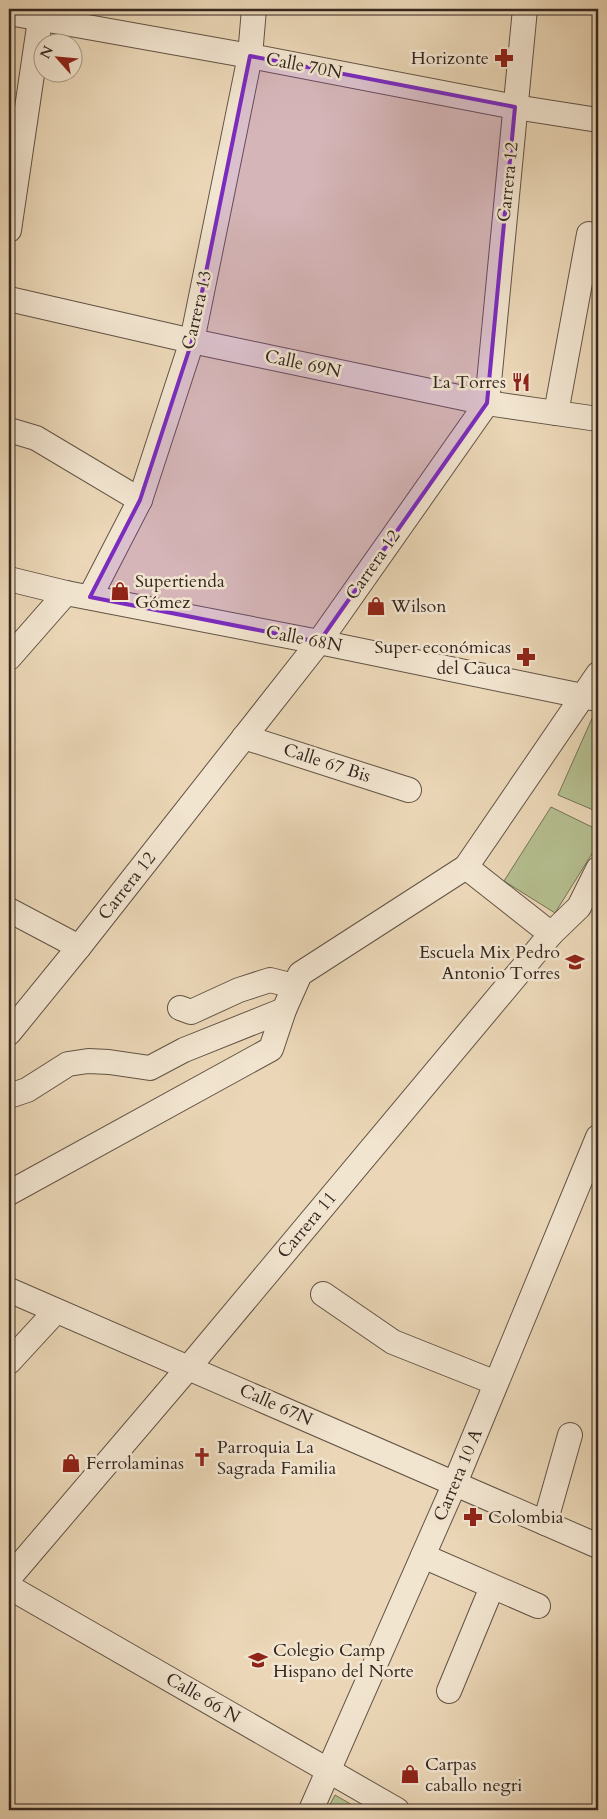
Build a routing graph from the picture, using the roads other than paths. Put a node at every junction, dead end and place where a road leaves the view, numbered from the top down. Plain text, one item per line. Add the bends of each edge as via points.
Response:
1 (254, 9) edge
2 (526, 9) edge
3 (9, 13) edge
4 (40, 20) junction
5 (250, 56) junction
6 (515, 108) junction
7 (598, 120) edge
8 (9, 230) edge
9 (589, 234) dead end
10 (9, 299) edge
11 (192, 341) junction
12 (487, 403) junction
13 (556, 413) junction
14 (598, 419) edge
15 (9, 430) edge
16 (140, 500) junction
17 (9, 579) edge
18 (66, 593) junction
19 (90, 597) junction
20 (319, 642) junction
21 (9, 658) edge
22 (598, 674) edge
23 (590, 698) edge
24 (244, 737) junction
25 (410, 790) dead end
26 (466, 867) junction
27 (598, 869) edge
28 (9, 910) edge
29 (551, 934) junction
30 (79, 947) junction
31 (294, 986) junction
32 (180, 1008) dead end
33 (284, 1010) junction
34 (9, 1033) edge
35 (9, 1096) edge
36 (598, 1137) edge
37 (9, 1192) edge
38 (9, 1290) edge
39 (323, 1294) dead end
40 (56, 1311) junction
41 (9, 1362) edge
42 (189, 1367) junction
43 (496, 1383) junction
44 (570, 1435) dead end
45 (455, 1484) junction
46 (545, 1523) junction
47 (598, 1546) edge
48 (423, 1556) junction
49 (9, 1578) edge
50 (9, 1586) edge
51 (492, 1587) junction
52 (538, 1606) dead end
53 (449, 1690) dead end
54 (328, 1770) junction
55 (311, 1810) edge
56 (397, 1810) edge

1 - 5 street, Carrera 13
2 - 6 street, Carrera 12
3 - 4 street, Calle 70N
4 - 5 street, Calle 70N
4 - 8 street
5 - 6 street, Calle 70N
5 - 11 street, Carrera 13
6 - 7 street, Calle 70N
6 - 12 street, Carrera 12
9 - 13 street
10 - 11 street, Calle 69N
11 - 12 street, Calle 69N
11 - 16 street, Carrera 13
12 - 13 street, Calle 69N
12 - 20 street, Carrera 12
13 - 14 street, Calle 69N
15 - 16 street via 36,438
16 - 19 street, Carrera 13
17 - 18 street, Calle 68N
18 - 19 street, Calle 68N
18 - 21 street
19 - 20 street, Calle 68N
20 - 23 street, Calle 68N
20 - 24 street, Carrera 12
22 - 23 street
23 - 26 street
24 - 25 street, Calle 67 Bis
24 - 30 street, Carrera 12
26 - 29 street
26 - 31 street via 300,974
27 - 29 street, Carrera 11 via 579,907
28 - 30 street
29 - 42 street, Carrera 11
30 - 34 street, Carrera 12
31 - 32 street via 270,980 190,1012
31 - 33 street
33 - 35 street via 184,1050 150,1068 88,1061 68,1064 27,1090
33 - 37 street via 271,1049
36 - 43 street, Carrera 10 A
38 - 40 street, Calle 67N
39 - 43 street via 393,1342
40 - 41 street
40 - 42 street, Calle 67N
42 - 45 street, Calle 67N
42 - 49 street, Carrera 11
43 - 45 street, Carrera 10 A
44 - 46 street
45 - 46 street, Calle 67N
45 - 48 street, Carrera 10 A
46 - 47 street, Calle 67N
48 - 51 street
48 - 54 street, Carrera 10 A
50 - 54 street, Calle 66 N
51 - 52 street
51 - 53 street
54 - 55 street, Carrera 10 A
54 - 56 street, Calle 66 N

